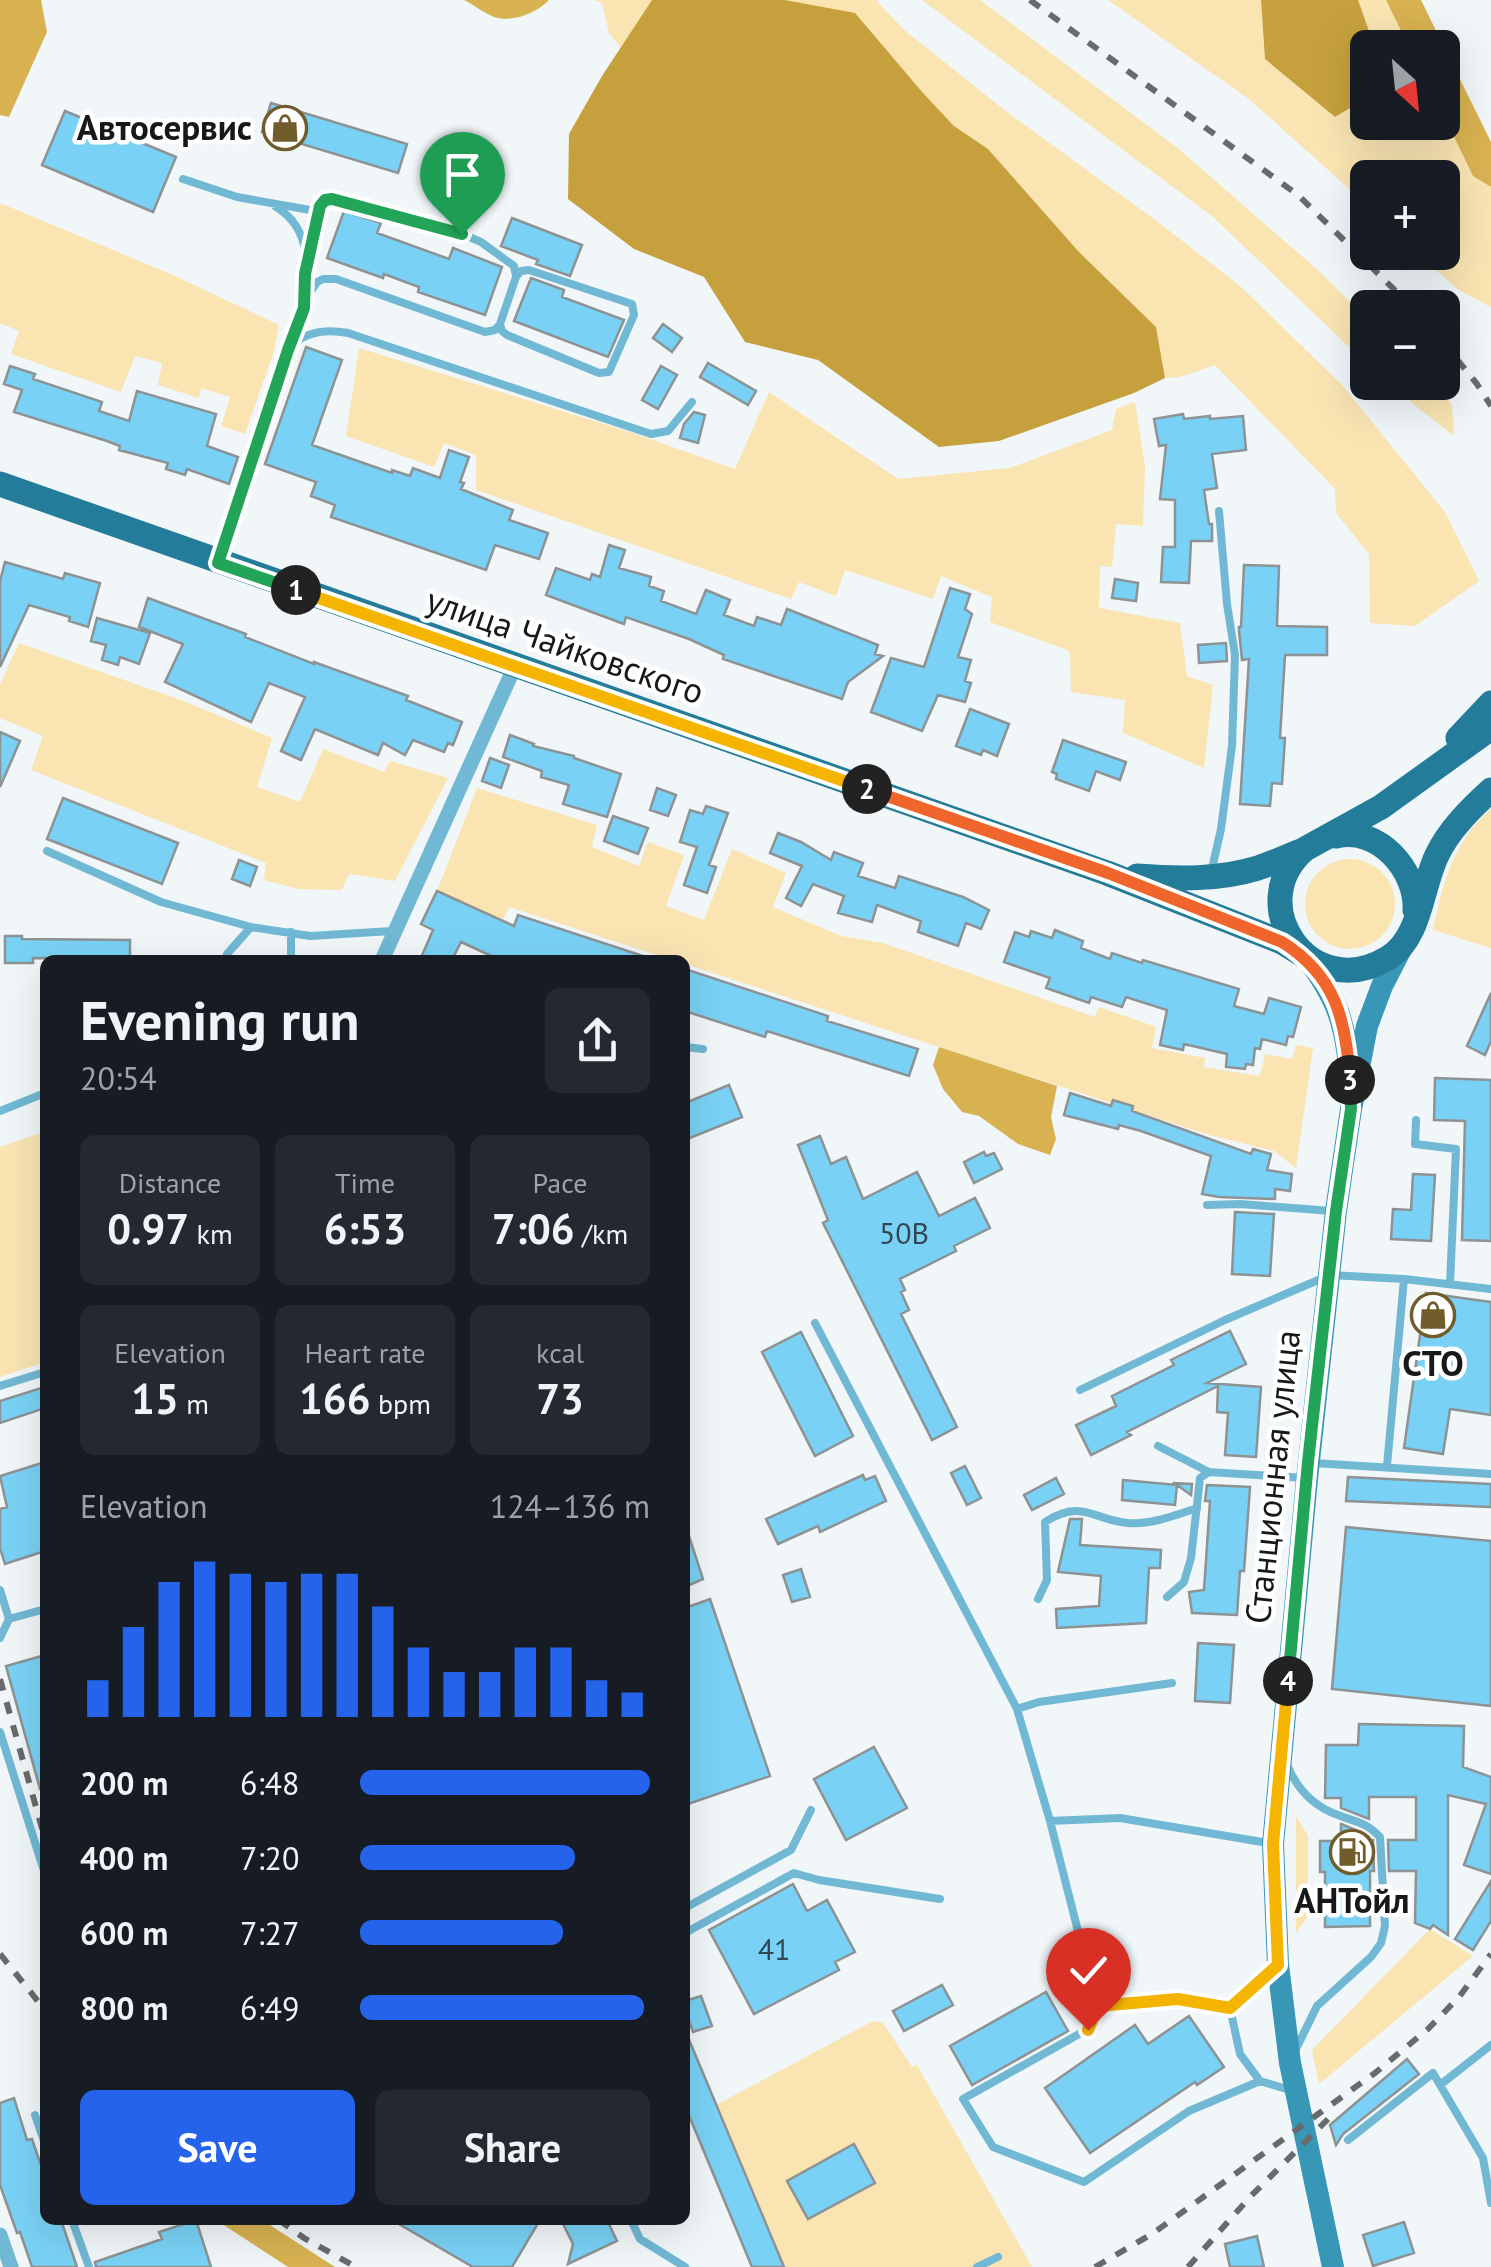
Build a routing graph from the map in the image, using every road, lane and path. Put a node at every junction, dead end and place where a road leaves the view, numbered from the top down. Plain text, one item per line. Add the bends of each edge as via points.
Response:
1 (183, 179) dead end
2 (262, 201) junction
3 (320, 206) junction
4 (309, 250) junction
5 (305, 274) junction
6 (516, 277) junction
7 (336, 279) junction
8 (304, 308) junction
9 (500, 324) junction
10 (288, 350) junction
11 (692, 402) dead end
12 (0, 484) edge
13 (1220, 512) dead end
14 (218, 563) junction
15 (515, 666) junction
16 (1491, 703) edge
17 (1491, 728) edge
18 (1416, 782) junction
19 (1491, 790) edge
20 (1315, 844) junction
21 (47, 851) dead end
22 (1108, 873) junction
23 (1210, 877) junction
24 (251, 927) junction
25 (291, 932) junction
26 (394, 932) junction
27 (1409, 933) junction
28 (228, 955) edge
29 (291, 955) edge
30 (384, 955) edge
31 (1305, 956) junction
32 (690, 1048) edge
33 (703, 1050) dead end
34 (40, 1095) edge
35 (1351, 1109) junction
36 (0, 1112) edge
37 (1416, 1120) dead end
38 (1207, 1205) dead end
39 (1336, 1211) junction
40 (1330, 1275) junction
41 (1404, 1279) junction
42 (1450, 1284) junction
43 (1491, 1289) edge
44 (815, 1324) dead end
45 (40, 1374) edge
46 (0, 1386) edge
47 (1080, 1390) dead end
48 (1158, 1446) dead end
49 (1387, 1466) junction
50 (1308, 1470) junction
51 (1210, 1472) junction
52 (1491, 1474) edge
53 (1197, 1508) junction
54 (0, 1590) edge
55 (1167, 1597) dead end
56 (1038, 1599) dead end
57 (40, 1610) edge
58 (9, 1619) junction
59 (0, 1638) edge
60 (1172, 1682) dead end
61 (1018, 1710) junction
62 (0, 1732) edge
63 (1282, 1752) junction
64 (811, 1810) dead end
65 (1050, 1821) junction
66 (1273, 1844) junction
67 (40, 1858) edge
68 (940, 1899) dead end
69 (690, 1905) edge
70 (690, 1930) edge
71 (1278, 1965) junction
72 (1098, 2006) junction
73 (1230, 2008) junction
74 (1491, 2045) edge
75 (1290, 2063) junction
76 (1260, 2081) junction
77 (1440, 2084) junction
78 (1295, 2092) junction
79 (34, 2115) dead end
80 (40, 2131) edge
81 (1348, 2140) dead end
82 (1490, 2182) edge
83 (1491, 2203) edge
84 (74, 2225) edge
85 (633, 2225) edge
86 (0, 2235) edge
87 (998, 2258) dead end
88 (11, 2267) edge
89 (89, 2267) edge
90 (686, 2267) edge
91 (977, 2267) edge
92 (1332, 2267) edge

1 - 2 lane
2 - 3 lane
2 - 5 lane via 292,219 302,235
3 - 4 lane
3 - 6 lane via 332,199 462,234 514,266
4 - 5 lane
4 - 7 lane via 314,270
5 - 8 lane
6 - 9 lane
6 - 9 lane via 528,270 625,301 634,315 612,370 602,374 507,336
7 - 8 lane via 317,282
7 - 9 lane via 485,332
8 - 10 lane
10 - 11 lane via 312,333 348,333 651,434 668,432
10 - 14 lane
12 - 14 main road, улица Чайковского
13 - 23 lane via 1235,655 1232,746
14 - 15 main road, улица Чайковского
15 - 22 main road, улица Чайковского
15 - 26 street
16 - 18 main road
17 - 18 main road
18 - 20 main road, улица Чайковского
19 - 27 main road via 1438,852
20 - 23 main road, улица Чайковского via 1257,868
20 - 27 main road via 1345,834 1365,837 1395,856 1416,902
20 - 31 main road via 1294,858 1281,888 1284,922
21 - 24 lane via 161,902
22 - 23 main road, улица Чайковского
22 - 31 main road, улица Чайковского
24 - 25 lane
24 - 28 lane
25 - 26 lane
25 - 29 lane
26 - 30 street
27 - 31 main road via 1394,954 1368,969 1334,969
27 - 35 main road, Станционная улица via 1367,1026
31 - 35 main road, Станционная улица via 1341,1016
32 - 33 lane
34 - 36 lane
35 - 39 main road, Станционная улица
37 - 42 lane via 1415,1144 1456,1149
38 - 39 lane
39 - 40 main road, Станционная улица
40 - 41 lane
40 - 47 lane
40 - 50 main road, Станционная улица
41 - 42 lane
41 - 49 lane
42 - 43 lane
44 - 61 lane
45 - 46 lane
48 - 51 lane
49 - 50 lane
49 - 52 lane
50 - 51 lane
50 - 63 main road, Станционная улица
51 - 53 lane via 1200,1478
53 - 55 lane via 1184,1582
53 - 56 lane via 1126,1524 1080,1510 1058,1514 1046,1522 1047,1580
54 - 58 lane
57 - 58 lane
58 - 59 lane
60 - 61 lane
61 - 65 lane
62 - 67 lane
63 - 66 main road, Станционная улица
63 - 75 lane via 1314,1804 1366,1823 1380,1837 1386,1926 1371,1957 1317,2006
64 - 69 lane via 791,1850
65 - 66 lane via 1120,1818
65 - 72 lane
66 - 71 main road, Станционная улица
68 - 70 lane via 794,1872
71 - 73 lane
71 - 75 main road, Станционная улица
72 - 73 lane via 1178,1999
72 - 76 lane via 1088,2030 963,2099 992,2147 1084,2182 1189,2111
73 - 76 lane via 1240,2054
74 - 77 lane
75 - 78 main road, Станционная улица
76 - 78 lane
77 - 81 lane via 1433,2073
77 - 82 lane
78 - 92 main road, Станционная улица
79 - 80 lane
82 - 83 lane
84 - 89 lane
85 - 90 lane via 640,2239
86 - 88 street
87 - 91 lane

